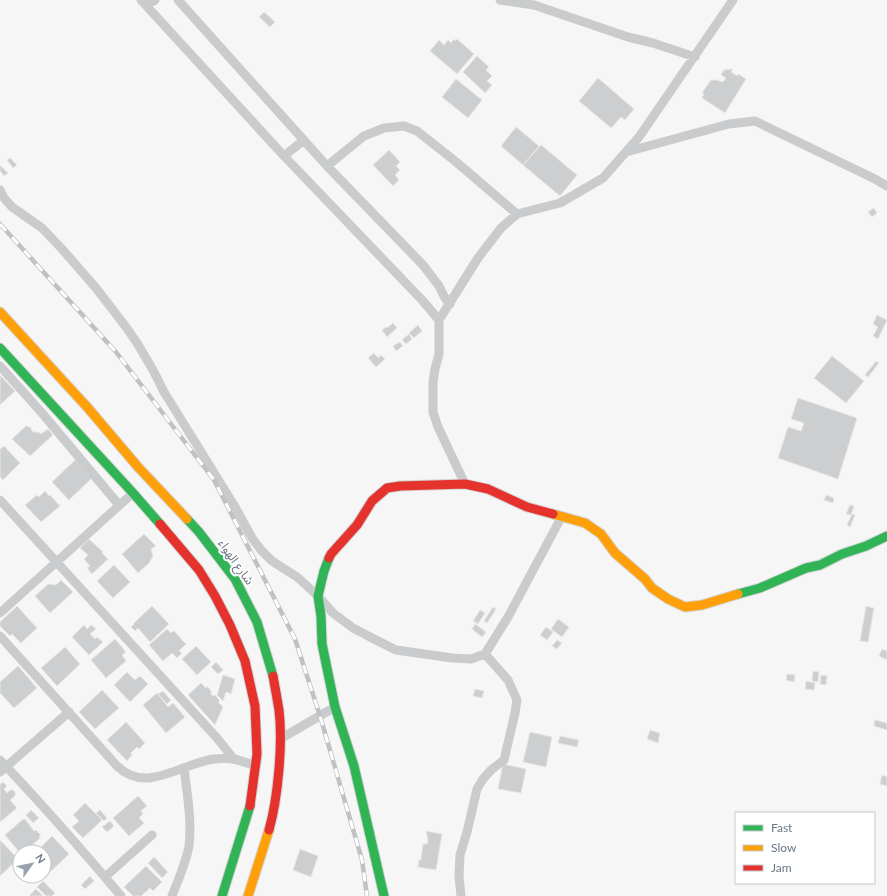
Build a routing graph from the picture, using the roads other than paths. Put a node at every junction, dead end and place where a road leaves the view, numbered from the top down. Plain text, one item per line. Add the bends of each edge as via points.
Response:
1 (155, 0) edge
2 (178, 0) edge
3 (500, 0) edge
4 (733, 0) edge
5 (534, 2) edge
6 (144, 3) edge
7 (695, 57) junction
8 (304, 140) junction
9 (626, 152) junction
10 (284, 156) junction
11 (327, 166) junction
12 (887, 186) edge
13 (0, 190) edge
14 (517, 214) junction
15 (450, 304) junction
16 (0, 312) edge
17 (439, 320) junction
18 (0, 348) edge
19 (3, 358) edge
20 (0, 366) edge
21 (465, 484) junction
22 (133, 493) junction
23 (0, 500) edge
24 (119, 505) junction
25 (562, 516) junction
26 (887, 536) edge
27 (56, 561) junction
28 (318, 596) junction
29 (0, 613) edge
30 (0, 636) edge
31 (485, 654) junction
32 (272, 670) junction
33 (255, 677) junction
34 (335, 708) junction
35 (69, 712) junction
36 (280, 739) junction
37 (233, 758) junction
38 (2, 766) edge
39 (256, 766) junction
40 (184, 768) junction
41 (152, 835) dead end
42 (105, 877) junction
43 (122, 896) edge
44 (172, 896) edge
45 (222, 896) edge
46 (248, 896) edge
47 (384, 896) edge
48 (461, 896) edge

1 - 6 street
2 - 8 street
3 - 5 street
4 - 7 street
5 - 7 street via 628,37
6 - 10 street
7 - 9 street
8 - 10 street
8 - 11 street
9 - 12 street via 729,124 755,121
9 - 14 street via 603,178 560,203
10 - 17 street
11 - 14 street via 364,136 384,128 404,126 417,131
11 - 15 street via 423,266
13 - 28 street via 12,207 42,228 62,249 130,332 261,550
14 - 15 street via 501,228 478,258
15 - 17 street
16 - 32 main road, شارع الهواء via 199,532 236,579 257,622
17 - 21 street via 439,354 434,375 433,412
18 - 19 main road
19 - 22 main road
20 - 24 street
21 - 25 main road via 488,488 527,507
21 - 28 main road via 400,486 388,488 380,494 331,554
22 - 24 street
22 - 33 main road via 199,570 230,625 244,661
23 - 27 street
24 - 27 street
25 - 26 main road via 585,523 601,534 615,553 652,588 684,607 702,605 760,588
25 - 31 street via 508,617
27 - 29 street
27 - 37 street
28 - 31 street via 333,613 353,628 396,650 452,658 470,658
28 - 34 main road via 322,644
30 - 35 street
31 - 48 street via 508,680 517,700 504,760 487,774 477,789 460,855
32 - 33 main road
32 - 36 main road, شارع الهواء via 279,711
33 - 39 main road
34 - 36 street
34 - 47 main road via 354,766
35 - 38 street
35 - 40 street via 117,766 134,778 147,779
36 - 46 main road, شارع الهواء via 277,788 271,822
37 - 39 street
37 - 40 street via 212,759
38 - 42 street via 44,806
39 - 45 main road via 249,810
40 - 44 street via 190,834
41 - 42 street
42 - 43 street

